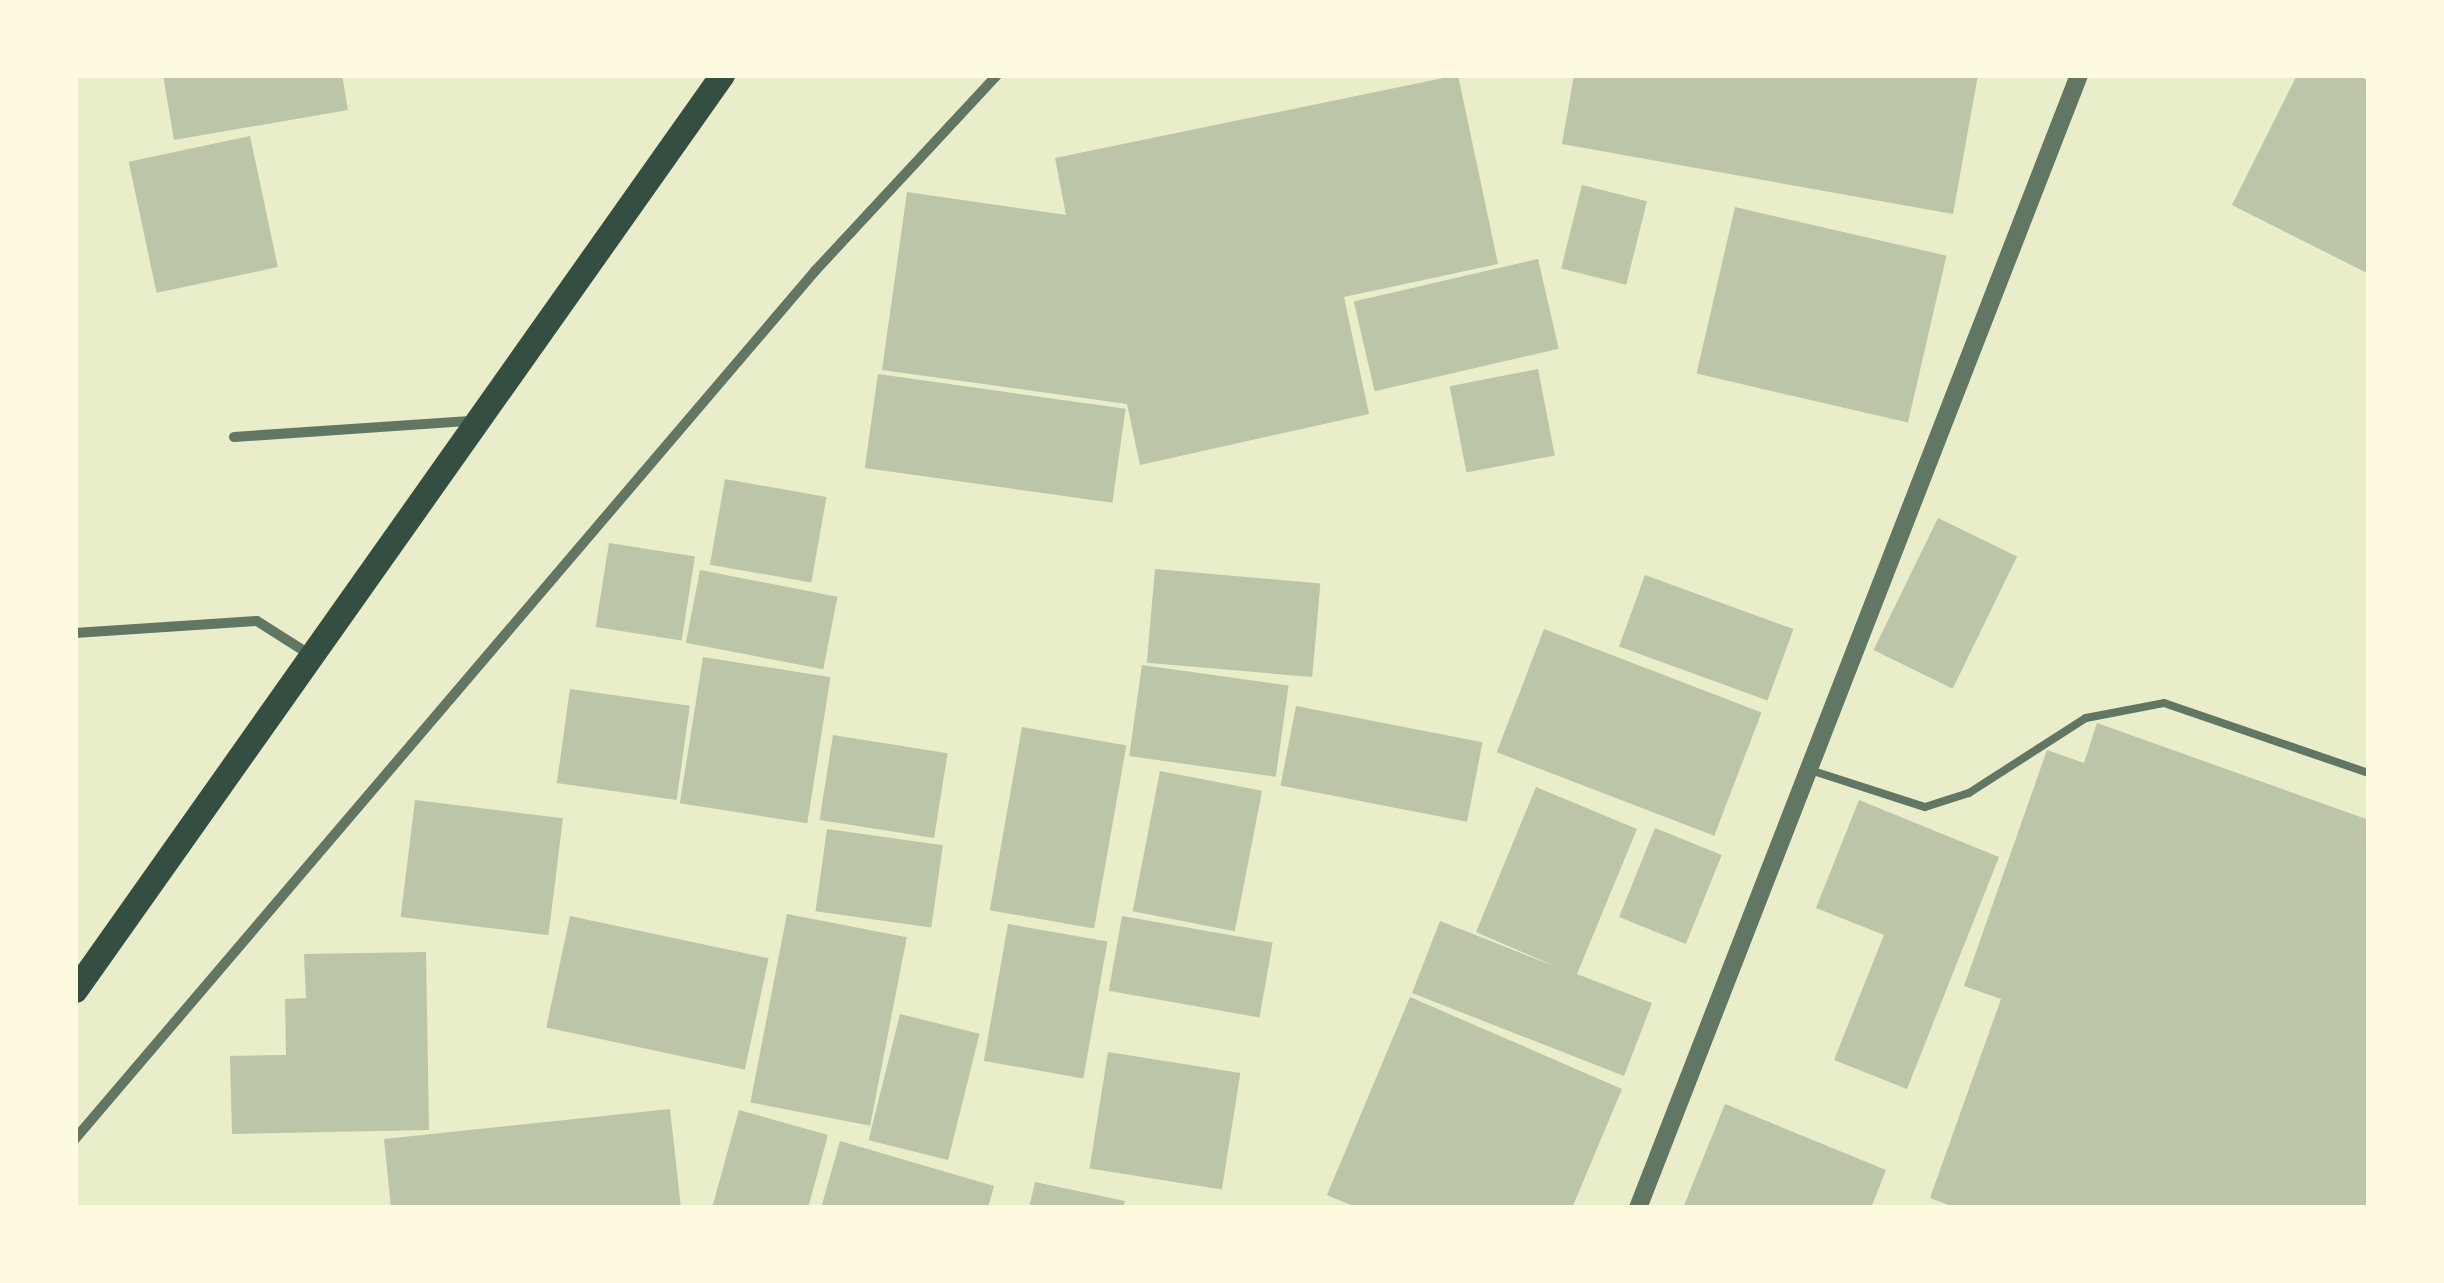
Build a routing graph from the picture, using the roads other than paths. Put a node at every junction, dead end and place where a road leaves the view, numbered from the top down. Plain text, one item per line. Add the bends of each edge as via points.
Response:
1 (722, 75) edge
2 (997, 75) edge
3 (2079, 75) edge
4 (481, 421) junction
5 (234, 437) dead end
6 (75, 634) edge
7 (316, 658) junction
8 (1806, 769) junction
9 (2369, 773) edge
10 (75, 990) edge
11 (75, 1139) edge
12 (1638, 1208) edge

1 - 4 main road
2 - 11 street via 814,271
3 - 8 street
4 - 5 street
4 - 7 main road
6 - 7 street via 257,621
7 - 10 main road
8 - 9 lane via 1924,807 1969,793 2086,718 2125,705 2164,703
8 - 12 street

